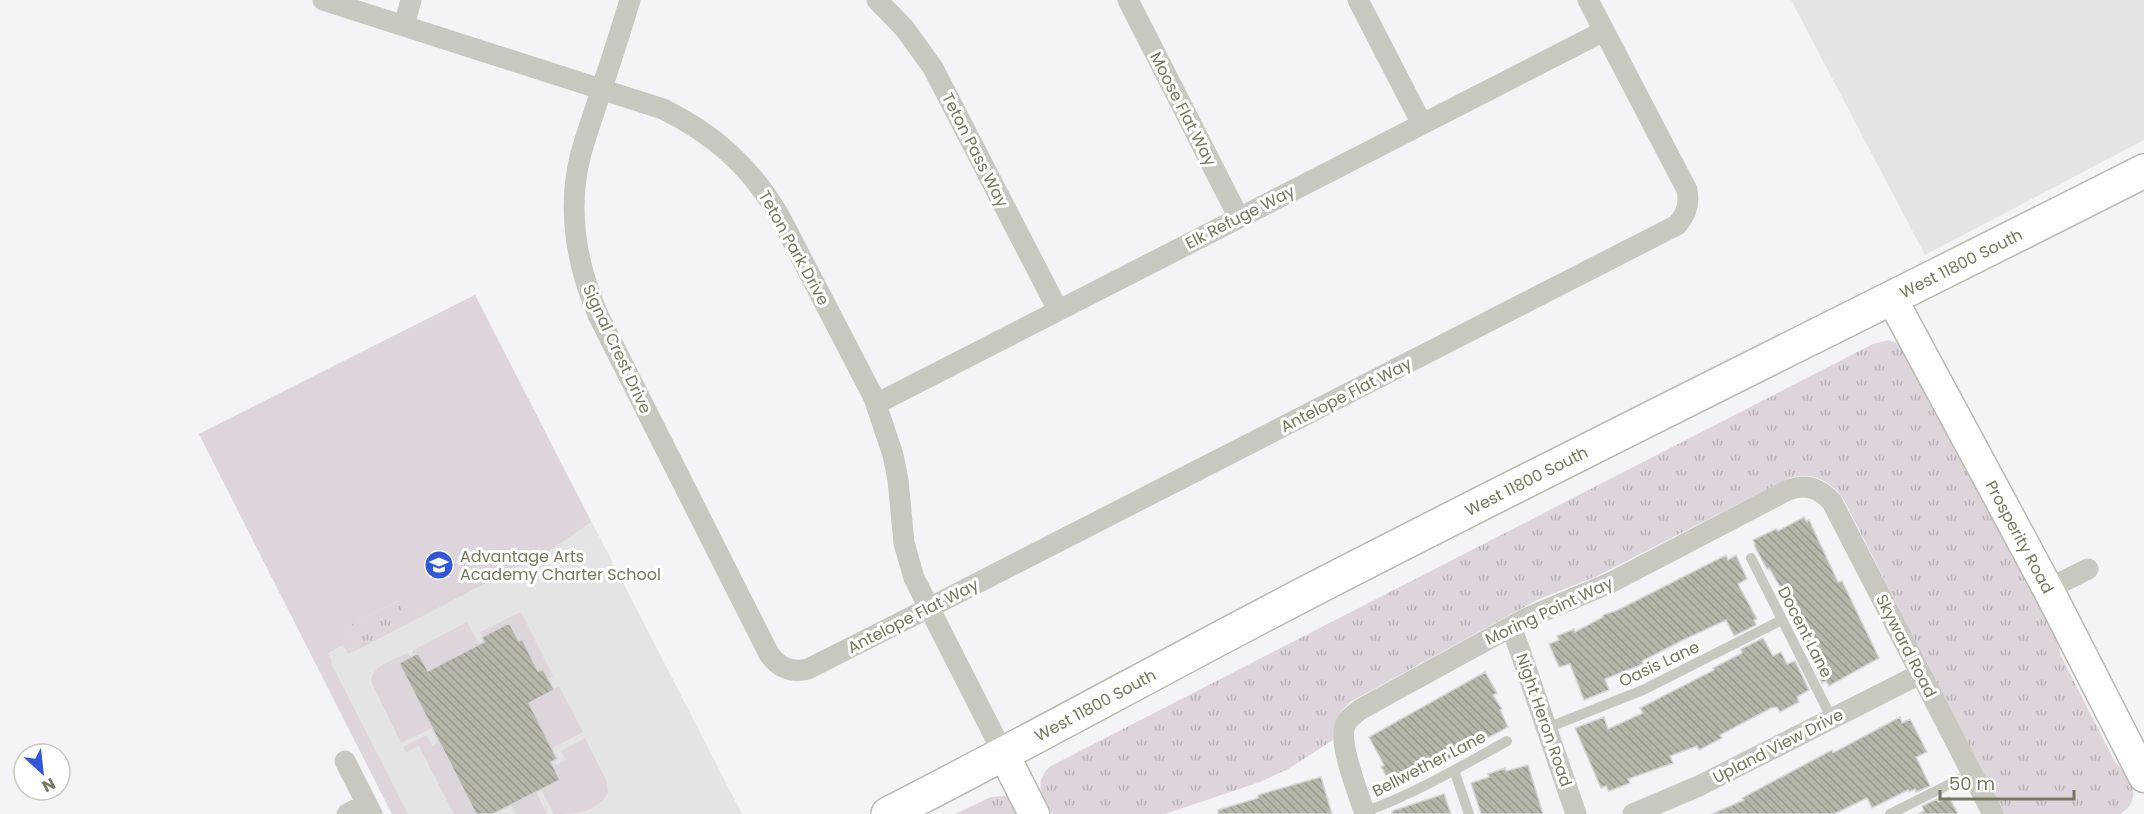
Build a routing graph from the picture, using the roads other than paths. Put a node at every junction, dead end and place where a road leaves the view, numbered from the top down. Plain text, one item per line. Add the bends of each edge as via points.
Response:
1 (323, 0) edge
2 (411, 0) edge
3 (630, 0) edge
4 (878, 0) edge
5 (1128, 0) edge
6 (1358, 0) edge
7 (1588, 0) edge
8 (404, 26) junction
9 (1604, 31) junction
10 (602, 89) junction
11 (1422, 124) junction
12 (2144, 171) edge
13 (1239, 218) junction
14 (1892, 299) junction
15 (1058, 310) junction
16 (876, 404) junction
17 (1811, 486) joint
18 (1751, 558) dead end
19 (2088, 569) dead end
20 (2048, 589) junction
21 (928, 609) junction
22 (1782, 620) junction
23 (1511, 627) junction
24 (787, 669) joint
25 (1920, 674) junction
26 (1832, 719) junction
27 (1547, 728) junction
28 (1507, 741) dead end
29 (1004, 755) junction
30 (345, 761) dead end
31 (1454, 770) junction
32 (1972, 773) junction
33 (2144, 777) edge
34 (901, 807) edge
35 (369, 809) edge
36 (1365, 813) edge
37 (347, 814) edge
38 (1034, 814) edge
39 (1469, 814) edge
40 (1576, 814) edge
41 (1633, 814) edge
42 (1890, 814) edge
43 (1993, 814) edge

1 - 8 street, Teton Park Drive
2 - 8 street
3 - 10 street, Signal Crest Drive
4 - 15 street, Teton Pass Way via 933,68
5 - 13 street, Moose Flat Way
6 - 11 street
7 - 9 street, Antelope Flat Way
8 - 10 street, Teton Park Drive
9 - 11 street, Elk Refuge Way
9 - 21 street, Antelope Flat Way via 1687,190 1686,212 1677,225
10 - 16 street, Teton Park Drive via 684,120 724,147 748,171 780,217
10 - 24 street, Signal Crest Drive via 580,157 575,188 576,241 584,280 769,654
11 - 13 street, Elk Refuge Way
12 - 14 main road, West 11800 South
13 - 15 street, Elk Refuge Way
14 - 20 street, Prosperity Road
14 - 29 main road, West 11800 South via 1317,588
15 - 16 street, Elk Refuge Way
16 - 21 street, Teton Park Drive via 893,455 904,543
17 - 23 street, Moring Point Way via 1786,491 1610,583
17 - 25 street, Skyward Road via 1832,502
18 - 22 lane, Docent Lane
19 - 20 street
20 - 33 street, Prosperity Road
21 - 24 street, Antelope Flat Way via 808,669
21 - 29 street, Teton Park Drive
22 - 26 lane, Docent Lane
22 - 27 lane, Oasis Lane via 1643,690
23 - 27 street, Night Heron Road
23 - 36 street, Moring Point Way via 1351,716 1345,726 1346,756
25 - 26 street, Upland View Drive
25 - 32 street, Skyward Road
26 - 41 street, Upland View Drive via 1699,786
27 - 40 street, Night Heron Road
28 - 31 lane, Bellwether Lane
29 - 34 main road, West 11800 South
29 - 38 street
30 - 35 street
31 - 36 lane, Bellwether Lane
31 - 39 lane
32 - 42 lane
32 - 43 street, Skyward Road
35 - 37 street

